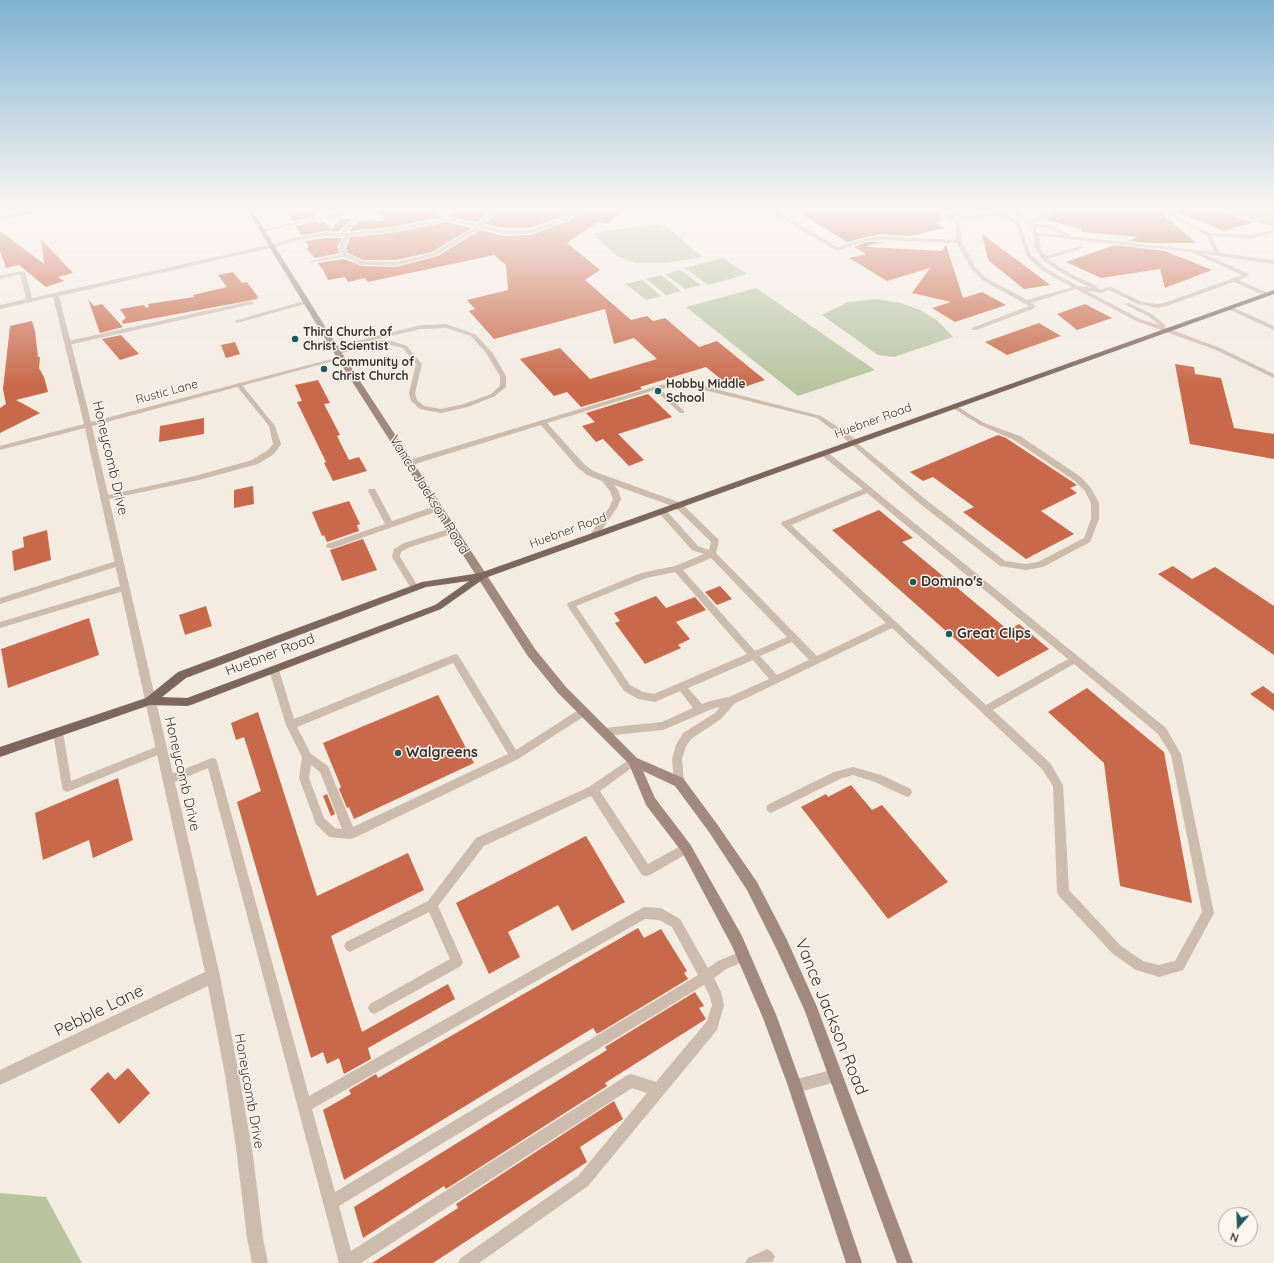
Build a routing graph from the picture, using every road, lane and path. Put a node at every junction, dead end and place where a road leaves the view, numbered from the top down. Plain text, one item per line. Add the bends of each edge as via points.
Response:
1 (171, 269) edge
2 (287, 269) edge
3 (974, 269) edge
4 (1044, 269) edge
5 (1058, 269) edge
6 (1234, 269) edge
7 (0, 277) edge
8 (1234, 280) junction
9 (1076, 288) junction
10 (1101, 291) junction
11 (1271, 293) edge
12 (56, 295) junction
13 (29, 300) junction
14 (251, 302) dead end
15 (307, 302) junction
16 (1027, 302) junction
17 (0, 307) edge
18 (1230, 308) junction
19 (237, 321) dead end
20 (1274, 328) edge
21 (974, 329) dead end
22 (1169, 330) junction
23 (388, 334) junction
24 (68, 343) junction
25 (392, 343) junction
26 (338, 352) junction
27 (1274, 376) edge
28 (239, 385) junction
29 (656, 388) junction
30 (953, 406) junction
31 (682, 412) dead end
32 (542, 422) junction
33 (88, 425) junction
34 (853, 442) junction
35 (0, 448) edge
36 (823, 453) junction
37 (409, 463) junction
38 (604, 479) junction
39 (372, 490) dead end
40 (868, 490) junction
41 (104, 498) junction
42 (678, 505) junction
43 (438, 508) junction
44 (662, 511) junction
45 (390, 525) junction
46 (452, 531) junction
47 (593, 536) junction
48 (330, 546) dead end
49 (712, 554) junction
50 (119, 563) junction
51 (677, 569) junction
52 (481, 576) junction
53 (124, 588) junction
54 (415, 588) junction
55 (0, 601) edge
56 (893, 624) junction
57 (0, 625) edge
58 (794, 638) junction
59 (754, 655) junction
60 (1075, 659) junction
61 (815, 660) junction
62 (274, 670) junction
63 (776, 680) junction
64 (681, 686) junction
65 (150, 701) junction
66 (731, 701) junction
67 (700, 709) junction
68 (985, 710) junction
69 (583, 712) junction
70 (291, 725) junction
71 (58, 732) junction
72 (604, 732) junction
73 (161, 750) junction
74 (0, 752) edge
75 (514, 756) junction
76 (307, 757) junction
77 (633, 760) junction
78 (168, 780) junction
79 (679, 782) junction
80 (593, 790) junction
81 (907, 792) dead end
82 (771, 808) dead end
83 (350, 834) junction
84 (686, 848) junction
85 (432, 905) junction
86 (350, 946) dead end
87 (744, 956) junction
88 (213, 976) junction
89 (706, 977) junction
90 (374, 1008) dead end
91 (835, 1076) junction
92 (0, 1078) edge
93 (795, 1086) junction
94 (658, 1090) junction
95 (305, 1106) junction
96 (331, 1203) junction
97 (767, 1257) dead end
98 (260, 1263) edge
99 (466, 1263) edge
100 (753, 1263) edge
101 (854, 1263) edge
102 (905, 1263) edge

1 - 12 street
2 - 15 main road, Vance Jackson Road
3 - 16 lane via 984,279
4 - 9 lane
5 - 10 lane
6 - 8 lane via 1247,275
7 - 13 street via 23,272
8 - 10 lane via 1157,306 1140,303 1109,288
8 - 11 lane
9 - 10 lane
9 - 16 lane
9 - 22 lane via 1138,320
10 - 22 lane via 1150,315
11 - 18 main road, Huebner Road
12 - 13 street
12 - 24 street, Honeycomb Drive
13 - 17 street
14 - 24 lane
15 - 19 lane
15 - 26 main road, Vance Jackson Road
16 - 21 lane via 1033,306 1031,308
18 - 20 lane
18 - 22 main road, Huebner Road
22 - 27 lane via 1218,349
22 - 30 main road, Huebner Road
23 - 25 lane
23 - 25 lane via 421,327 446,326 473,335 489,352 503,376 503,387 493,395 466,406 441,411 422,408 414,401 412,393 419,364 405,347
23 - 26 lane
24 - 33 street, Honeycomb Drive
25 - 26 lane via 377,342
26 - 28 street, Rustic Lane
26 - 37 main road, Vance Jackson Road
28 - 33 street, Rustic Lane
28 - 41 lane via 272,426 277,444 271,452 255,462
29 - 31 lane
29 - 32 lane
29 - 34 lane via 695,385 809,414 825,420
30 - 34 main road, Huebner Road
30 - 34 lane via 982,424 1017,438 1078,479 1088,490 1095,504 1095,519 1087,540 1040,565 1026,567 1004,564 922,501
32 - 37 lane
32 - 38 lane via 581,466
33 - 35 street, Rustic Lane
33 - 41 street, Honeycomb Drive
34 - 36 main road, Huebner Road
36 - 40 lane
36 - 42 main road, Huebner Road
37 - 43 main road, Vance Jackson Road
38 - 42 lane
38 - 47 lane via 614,490 617,499
39 - 45 lane
40 - 56 lane via 785,524
40 - 60 lane
41 - 50 street, Honeycomb Drive
42 - 44 main road, Huebner Road
42 - 49 lane via 714,541
43 - 45 lane
43 - 46 main road, Vance Jackson Road
44 - 47 main road, Huebner Road
44 - 49 lane via 695,548
45 - 48 lane
46 - 52 main road, Vance Jackson Road
46 - 54 lane via 407,545 397,551 396,557
47 - 52 main road, Huebner Road
49 - 51 lane
49 - 58 lane
50 - 53 street, Honeycomb Drive
50 - 55 lane
51 - 59 lane
51 - 64 lane via 644,575 571,605 627,688 641,696 655,698
52 - 54 main road, Huebner Road via 425,584
52 - 62 main road, Huebner Road via 438,607
52 - 69 main road, Vance Jackson Road via 531,652
53 - 57 lane
53 - 65 street, Honeycomb Drive
54 - 65 main road, Huebner Road via 182,675
56 - 61 lane
56 - 68 lane
58 - 59 lane
58 - 61 lane
59 - 63 lane
59 - 64 lane
60 - 68 lane
60 - 68 lane via 1162,731 1176,754 1208,913 1179,966 1159,971 1140,966 1117,950 1063,892 1058,785 1046,766
61 - 63 lane
62 - 65 main road, Huebner Road via 186,702
62 - 70 lane
63 - 66 lane
64 - 67 lane
65 - 71 main road, Huebner Road
65 - 73 street, Honeycomb Drive
66 - 67 lane
66 - 79 lane via 718,716 687,736 681,745 677,759
67 - 72 lane via 663,726
69 - 72 main road, Vance Jackson Road
69 - 75 lane
70 - 75 lane via 455,658
70 - 76 lane
71 - 73 lane via 67,787
71 - 74 main road, Huebner Road
72 - 77 main road, Vance Jackson Road
73 - 78 street, Honeycomb Drive
75 - 83 lane
76 - 83 lane via 324,769
76 - 83 lane via 304,778 320,821 333,833
77 - 79 main road, Vance Jackson Road
77 - 80 lane
77 - 84 main road, Vance Jackson Road via 650,801
78 - 88 street, Honeycomb Drive
78 - 95 lane via 212,762
79 - 91 main road, Vance Jackson Road via 752,886 810,1007
80 - 84 lane via 646,871
80 - 85 lane via 480,842
81 - 82 lane via 877,778 853,771 838,775
84 - 87 main road, Vance Jackson Road
85 - 86 lane
85 - 90 lane via 457,962
87 - 89 lane via 722,965
87 - 93 main road, Vance Jackson Road
88 - 92 street, Pebble Lane
88 - 98 street, Honeycomb Drive via 245,1155
89 - 94 lane via 715,992 718,1005 712,1025
89 - 95 lane via 676,922 661,914 644,913
89 - 96 lane
91 - 93 street
91 - 102 main road, Vance Jackson Road
93 - 101 main road, Vance Jackson Road
94 - 96 lane via 632,1081 347,1263
94 - 99 lane via 583,1181
95 - 96 lane
97 - 100 lane

